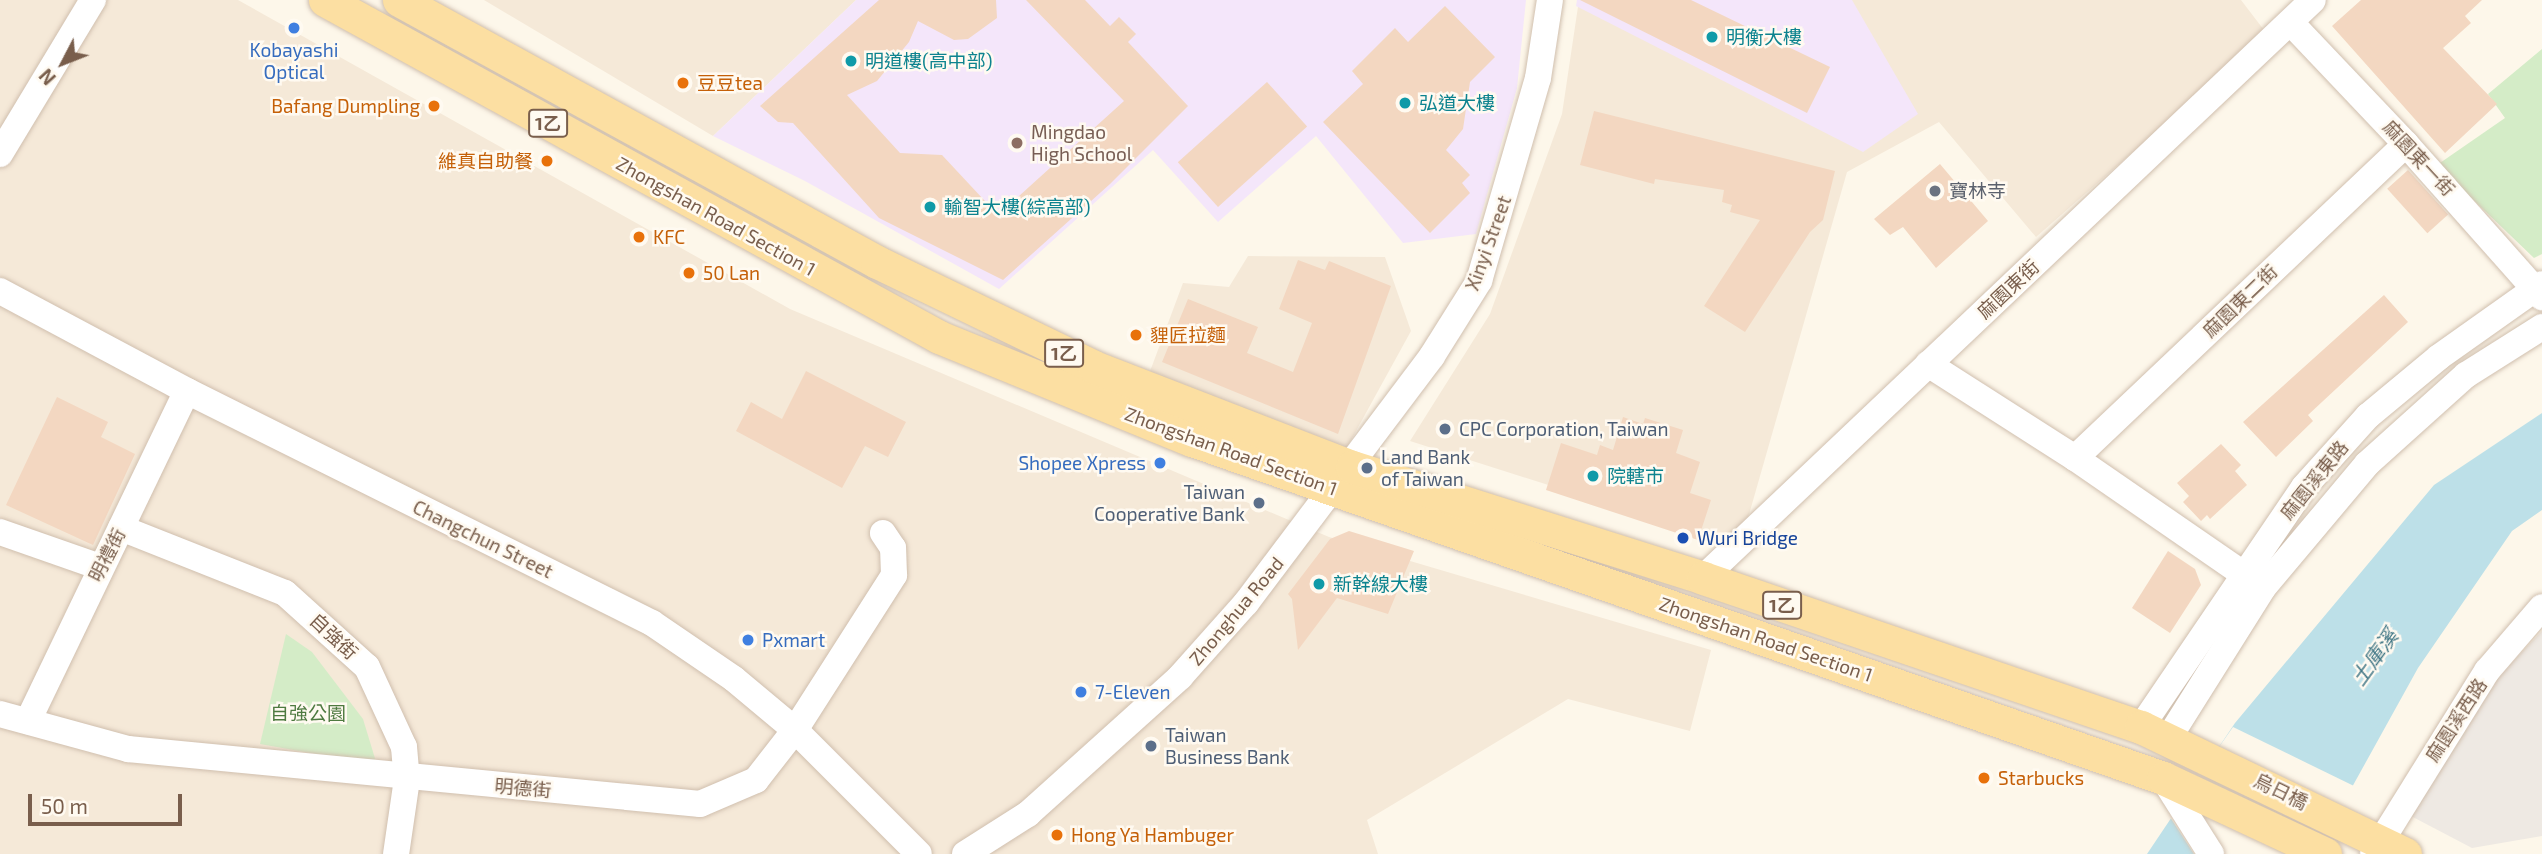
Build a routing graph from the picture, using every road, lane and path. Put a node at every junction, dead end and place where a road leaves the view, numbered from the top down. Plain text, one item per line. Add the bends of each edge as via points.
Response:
1 (93, 0) edge
2 (325, 0) edge
3 (399, 0) edge
4 (1550, 0) edge
5 (2313, 0) edge
6 (2291, 23) junction
7 (2406, 144) junction
8 (0, 154) edge
9 (2540, 290) edge
10 (0, 291) edge
11 (2542, 327) edge
12 (1928, 364) junction
13 (187, 391) junction
14 (2075, 458) junction
15 (1343, 478) junction
16 (121, 528) junction
17 (0, 532) edge
18 (883, 533) dead end
19 (100, 567) junction
20 (1703, 578) junction
21 (2253, 580) junction
22 (2542, 607) edge
23 (0, 714) edge
24 (28, 721) junction
25 (794, 730) junction
26 (2155, 733) junction
27 (2207, 756) joint
28 (407, 779) junction
29 (2176, 790) junction
30 (2376, 846) edge
31 (396, 854) edge
32 (919, 854) edge
33 (965, 854) edge
34 (2211, 854) edge
35 (2325, 854) edge

1 - 8 street
2 - 15 main road, Zhongshan Road Section 1 / 1乙 via 939,337 1192,440
3 - 15 main road, Zhongshan Road Section 1 / 1乙 via 960,306
4 - 15 street, Xinyi Street via 1538,78 1479,281
5 - 6 street, 麻園東街
6 - 7 street, 麻園東一街
6 - 12 street, 麻園東街
7 - 9 street, 麻園東一街
7 - 14 street, 麻園東二街
9 - 21 street, 麻園溪東路 via 2439,357 2368,416 2304,486
10 - 13 street, Changchun Street
11 - 21 street, 麻園溪東路 via 2466,375 2416,416
12 - 14 street
12 - 20 street, 麻園東街
13 - 16 street, 明禮街
13 - 25 street, Changchun Street via 652,623 734,679
14 - 21 street
15 - 20 main road, Zhongshan Road Section 1 / 1乙
15 - 29 main road, Zhongshan Road Section 1 / 1乙
15 - 33 street, Zhonghua Road via 1246,603 1180,677 1028,814
16 - 19 street, 明禮街
16 - 28 street, 自強街 via 285,593 335,633 368,667 404,747
17 - 19 street
18 - 25 street, 明德街 via 892,548 894,575
19 - 24 street, 明禮街
20 - 26 main road, Zhongshan Road Section 1 / 1乙
21 - 26 street, 麻園溪東路
22 - 30 street, 麻園溪西路 via 2487,671
23 - 24 street, 明德街
24 - 28 street, 明德街 via 128,749
25 - 28 street, 明德街 via 756,780 699,804
25 - 32 street, Changchun Street
26 - 27 main road, Zhongshan Road Section 1 / 1乙
27 - 30 main road, 烏日橋 / 1乙
28 - 31 street, 自強街
29 - 34 street
29 - 35 main road, 烏日橋 / 1乙

